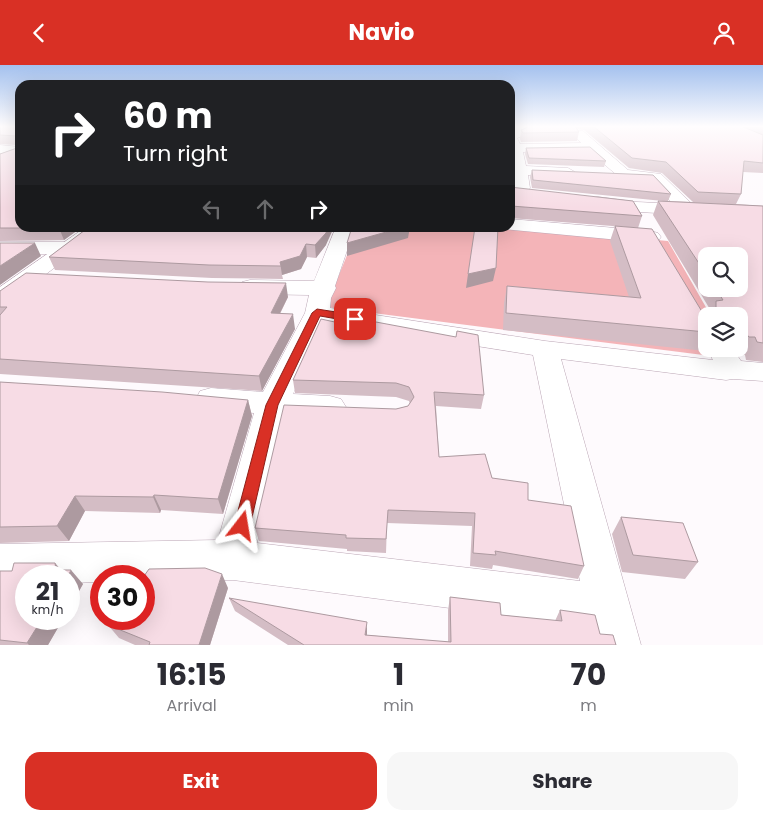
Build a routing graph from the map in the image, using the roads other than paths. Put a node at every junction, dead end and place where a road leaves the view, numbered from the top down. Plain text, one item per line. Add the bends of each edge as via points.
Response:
1 (15, 153) edge
2 (516, 153) edge
3 (599, 153) edge
4 (0, 160) edge
5 (515, 170) edge
6 (582, 173) edge
7 (599, 173) edge
8 (624, 173) junction
9 (524, 193) edge
10 (583, 200) edge
11 (637, 207) junction
12 (689, 210) junction
13 (763, 213) edge
14 (515, 226) edge
15 (92, 232) edge
16 (344, 232) edge
17 (0, 248) edge
18 (69, 248) junction
19 (28, 277) junction
20 (58, 279) edge
21 (230, 287) edge
22 (0, 298) edge
23 (321, 300) junction
24 (545, 349) junction
25 (725, 359) edge
26 (763, 372) edge
27 (187, 397) edge
28 (272, 405) junction
29 (358, 408) edge
30 (233, 561) junction
31 (0, 563) edge
32 (606, 606) junction
33 (617, 645) edge

1 - 4 street
2 - 5 street
3 - 8 street
5 - 6 street
5 - 9 street
7 - 8 street
8 - 12 street via 656,177
10 - 11 street
11 - 12 street
11 - 14 street via 659,245
12 - 13 street
15 - 18 street
16 - 23 street
17 - 18 street
18 - 19 street
19 - 20 street
19 - 22 street
21 - 23 street
23 - 24 street
23 - 28 street
24 - 25 street via 719,371
24 - 32 street
25 - 26 street
27 - 28 street
28 - 29 street
28 - 30 street
30 - 31 street
30 - 32 street
32 - 33 street

